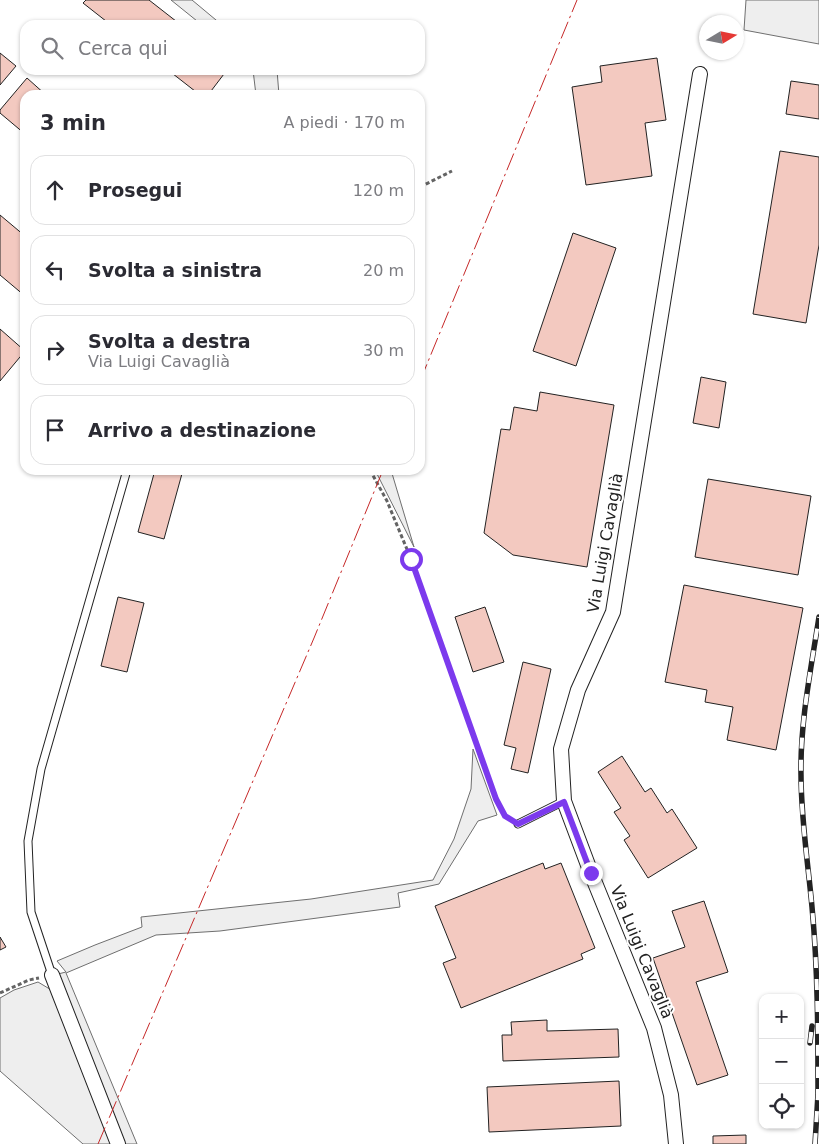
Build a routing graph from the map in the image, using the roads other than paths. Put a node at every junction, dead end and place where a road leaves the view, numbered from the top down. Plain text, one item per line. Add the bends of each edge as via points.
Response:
1 (700, 74) dead end
2 (126, 475) edge
3 (564, 802) junction
4 (518, 824) road end
5 (52, 975) joint
6 (118, 1144) edge
7 (676, 1144) edge

1 - 3 street, Via Luigi Cavaglià via 613,612 578,690 561,749
2 - 5 lane via 41,769 28,841 31,912
3 - 4 lane
3 - 7 street, Via Luigi Cavaglià via 654,1028 671,1095
5 - 6 street

